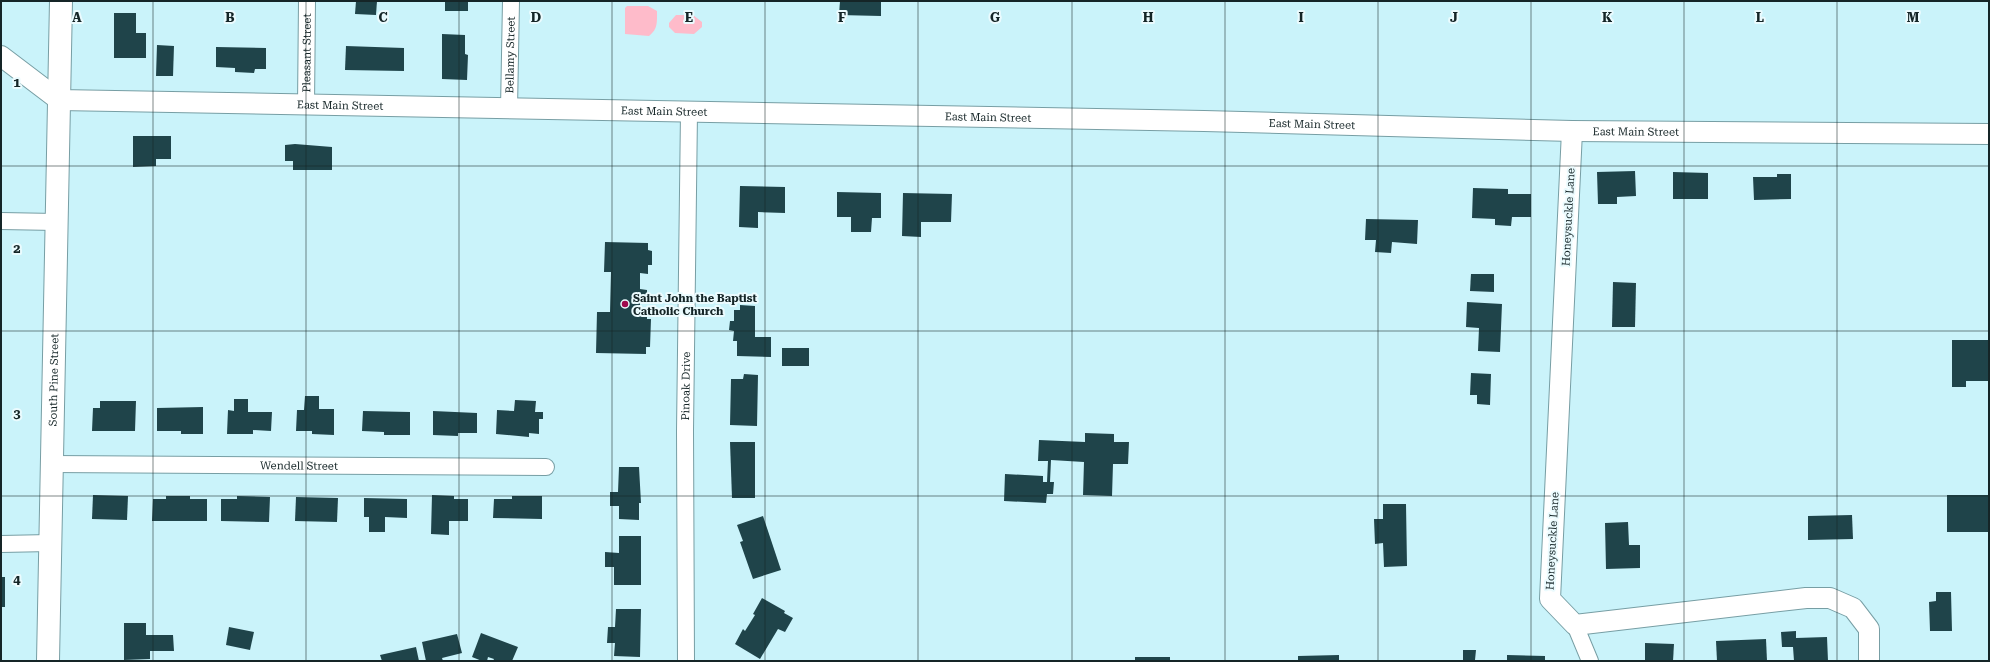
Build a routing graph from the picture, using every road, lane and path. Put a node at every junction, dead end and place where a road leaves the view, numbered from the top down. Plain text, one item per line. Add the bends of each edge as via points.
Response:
1 (60, 1) edge
2 (308, 1) edge
3 (511, 1) edge
4 (1, 56) edge
5 (59, 100) junction
6 (306, 106) junction
7 (509, 109) junction
8 (689, 112) junction
9 (1572, 131) junction
10 (1989, 134) edge
11 (1, 221) edge
12 (56, 222) junction
13 (51, 464) junction
14 (546, 467) dead end
15 (50, 543) junction
16 (1, 544) edge
17 (1575, 625) junction
18 (48, 661) edge
19 (686, 661) edge
20 (1590, 661) edge
21 (1869, 661) edge

1 - 5 main road, South Pine Street
2 - 6 street, Pleasant Street
3 - 7 street, Bellamy Street
4 - 5 street
5 - 6 street, East Main Street
5 - 12 main road, South Pine Street
6 - 7 street, East Main Street
7 - 8 street, East Main Street
8 - 9 street, East Main Street
8 - 19 street, Pinoak Drive
9 - 10 street, East Main Street
9 - 17 street, Honeysuckle Lane via 1550,599
11 - 12 street
12 - 13 main road, South Pine Street
13 - 14 street, Wendell Street
13 - 15 main road, South Pine Street
15 - 16 street
15 - 18 main road, South Pine Street
17 - 20 street
17 - 21 street via 1783,600 1830,598 1853,608 1869,629

